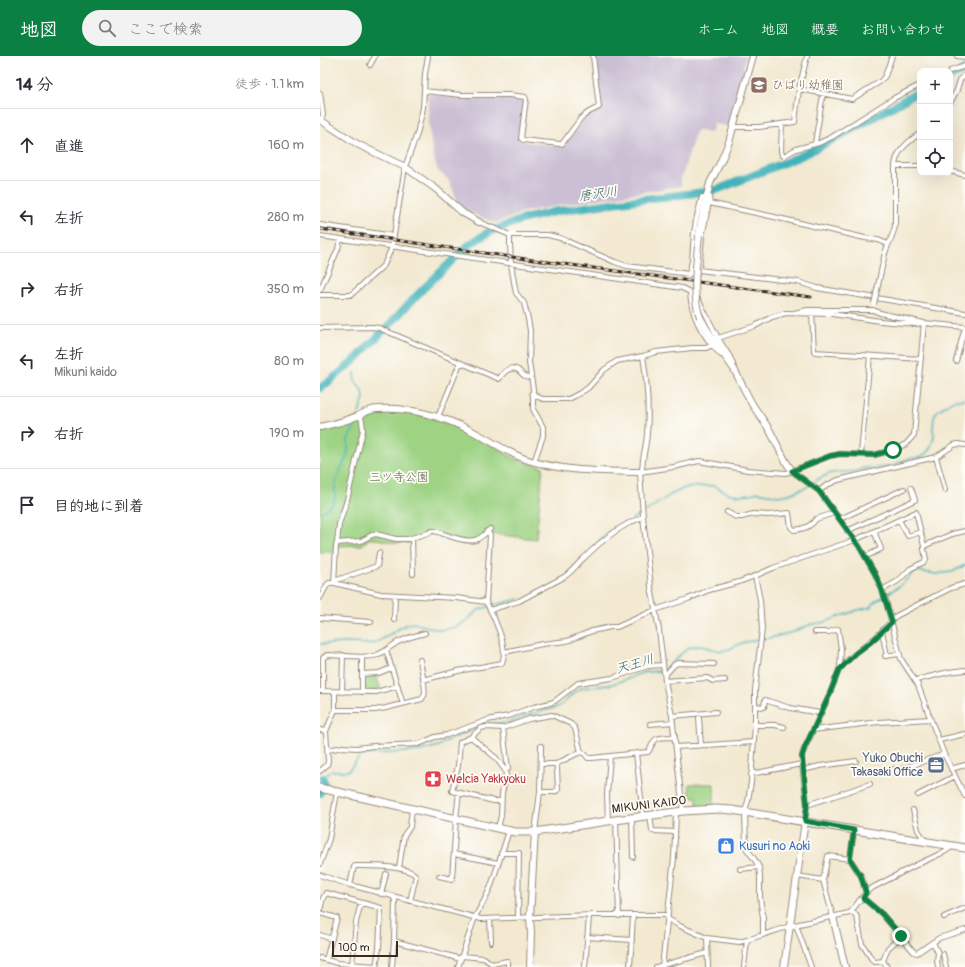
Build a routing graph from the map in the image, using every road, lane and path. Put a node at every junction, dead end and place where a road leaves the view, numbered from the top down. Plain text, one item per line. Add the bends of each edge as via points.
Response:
1 (375, 56) edge
2 (428, 56) edge
3 (592, 56) edge
4 (753, 56) edge
5 (807, 56) edge
6 (892, 56) edge
7 (957, 56) edge
8 (965, 57) edge
9 (370, 65) dead end
10 (965, 66) edge
11 (953, 70) edge
12 (965, 75) edge
13 (917, 86) edge
14 (799, 89) junction
15 (424, 91) junction
16 (320, 93) edge
17 (824, 94) junction
18 (953, 97) edge
19 (320, 120) edge
20 (782, 124) junction
21 (733, 126) junction
22 (917, 136) edge
23 (815, 143) junction
24 (895, 166) junction
25 (917, 166) edge
26 (405, 167) junction
27 (953, 172) edge
28 (965, 175) edge
29 (708, 199) junction
30 (479, 222) joint
31 (320, 225) edge
32 (510, 235) junction
33 (320, 236) edge
34 (394, 236) junction
35 (340, 239) junction
36 (888, 244) junction
37 (392, 247) junction
38 (511, 264) junction
39 (700, 270) junction
40 (689, 274) junction
41 (320, 290) edge
42 (690, 292) junction
43 (320, 295) edge
44 (704, 310) junction
45 (873, 310) junction
46 (694, 313) junction
47 (794, 313) junction
48 (965, 313) edge
49 (812, 314) junction
50 (924, 323) junction
51 (965, 327) edge
52 (320, 328) edge
53 (718, 338) junction
54 (712, 345) junction
55 (643, 356) junction
56 (870, 356) junction
57 (921, 359) junction
58 (956, 361) dead end
59 (460, 363) junction
60 (734, 369) junction
61 (531, 377) junction
62 (532, 393) junction
63 (360, 415) junction
64 (438, 417) junction
65 (320, 427) edge
66 (965, 445) edge
67 (861, 454) junction
68 (936, 456) junction
69 (534, 462) junction
70 (792, 471) junction
71 (641, 472) junction
72 (912, 488) dead end
73 (904, 490) dead end
74 (945, 490) dead end
75 (819, 491) junction
76 (726, 512) dead end
77 (834, 512) junction
78 (643, 517) junction
79 (840, 519) junction
80 (899, 520) junction
81 (848, 531) junction
82 (965, 531) edge
83 (874, 532) junction
84 (921, 532) junction
85 (412, 538) junction
86 (855, 540) junction
87 (337, 543) junction
88 (924, 546) junction
89 (379, 553) dead end
90 (865, 557) junction
91 (413, 574) dead end
92 (755, 576) junction
93 (334, 582) junction
94 (965, 584) edge
95 (882, 590) junction
96 (396, 595) junction
97 (320, 598) edge
98 (486, 602) junction
99 (490, 610) junction
100 (655, 610) junction
101 (320, 618) edge
102 (394, 620) dead end
103 (371, 622) dead end
104 (892, 622) junction
105 (882, 631) junction
106 (815, 632) dead end
107 (425, 633) dead end
108 (386, 650) junction
109 (504, 652) junction
110 (899, 654) junction
111 (343, 655) junction
112 (362, 657) junction
113 (420, 660) dead end
114 (714, 664) dead end
115 (663, 665) junction
116 (392, 668) junction
117 (840, 669) junction
118 (965, 670) edge
119 (362, 674) junction
120 (665, 675) junction
121 (424, 680) junction
122 (725, 680) dead end
123 (916, 680) junction
124 (665, 681) junction
125 (398, 686) junction
126 (321, 691) edge
127 (335, 692) junction
128 (342, 692) junction
129 (362, 692) junction
130 (403, 704) junction
131 (755, 706) junction
132 (335, 710) junction
133 (716, 712) dead end
134 (820, 714) junction
135 (672, 716) junction
136 (699, 718) dead end
137 (930, 719) junction
138 (673, 722) junction
139 (650, 724) dead end
140 (755, 725) junction
141 (784, 727) dead end
142 (504, 728) junction
143 (320, 730) edge
144 (812, 730) junction
145 (326, 731) junction
146 (965, 734) edge
147 (471, 737) junction
148 (675, 737) junction
149 (939, 740) junction
150 (754, 742) junction
151 (701, 745) junction
152 (541, 746) dead end
153 (676, 747) junction
154 (328, 750) junction
155 (581, 752) junction
156 (636, 753) junction
157 (944, 754) junction
158 (610, 756) junction
159 (856, 761) dead end
160 (541, 764) junction
161 (556, 764) junction
162 (802, 764) junction
163 (965, 765) edge
164 (893, 769) dead end
165 (951, 769) junction
166 (505, 770) junction
167 (803, 770) junction
168 (320, 771) edge
169 (751, 774) junction
170 (955, 776) junction
171 (870, 784) dead end
172 (322, 789) edge
173 (337, 792) junction
174 (459, 792) junction
175 (540, 792) junction
176 (918, 795) dead end
177 (965, 796) edge
178 (501, 801) junction
179 (807, 805) junction
180 (412, 809) junction
181 (913, 810) dead end
182 (680, 812) junction
183 (745, 812) junction
184 (647, 815) junction
185 (632, 817) junction
186 (456, 819) junction
187 (616, 820) junction
188 (608, 821) junction
189 (805, 821) junction
190 (498, 828) junction
191 (854, 830) junction
192 (509, 831) junction
193 (535, 832) junction
194 (675, 832) junction
195 (925, 841) junction
196 (953, 846) junction
197 (965, 848) edge
198 (501, 852) junction
199 (454, 854) junction
200 (633, 857) dead end
201 (850, 859) junction
202 (498, 863) junction
203 (320, 864) edge
204 (399, 868) junction
205 (758, 868) junction
206 (740, 869) dead end
207 (320, 874) edge
208 (386, 874) dead end
209 (439, 876) dead end
210 (797, 876) junction
211 (823, 880) junction
212 (350, 885) junction
213 (866, 893) junction
214 (381, 894) junction
215 (393, 897) junction
216 (863, 898) junction
217 (410, 901) junction
218 (361, 903) junction
219 (965, 908) edge
220 (320, 911) edge
221 (851, 912) junction
222 (589, 916) junction
223 (619, 916) junction
224 (633, 916) junction
225 (475, 917) junction
226 (518, 917) junction
227 (530, 917) junction
228 (668, 917) junction
229 (833, 917) junction
230 (944, 917) dead end
231 (490, 919) junction
232 (531, 926) junction
233 (793, 926) junction
234 (965, 930) edge
235 (320, 935) edge
236 (763, 935) junction
237 (587, 936) junction
238 (901, 936) junction
239 (332, 938) junction
240 (707, 938) junction
241 (632, 940) junction
242 (748, 940) junction
243 (394, 941) junction
244 (491, 942) dead end
245 (933, 942) junction
246 (707, 953) junction
247 (943, 954) dead end
248 (461, 957) junction
249 (320, 958) edge
250 (326, 960) junction
251 (883, 961) junction
252 (337, 965) edge
253 (352, 965) junction
254 (662, 966) edge
255 (376, 967) edge
256 (392, 967) edge
257 (458, 967) edge
258 (508, 967) edge
259 (526, 967) edge
260 (530, 967) edge
261 (585, 967) edge
262 (630, 967) edge
263 (656, 967) edge
264 (708, 967) edge
265 (744, 967) edge
266 (784, 967) edge
267 (811, 967) edge
268 (845, 967) edge
269 (887, 967) edge
270 (938, 967) edge
271 (946, 967) edge

1 - 9 street
2 - 15 street
3 - 15 street via 599,107 581,118 562,144 521,138 525,97
4 - 21 street
5 - 14 street
6 - 17 street via 881,81 852,99
7 - 8 street
10 - 11 street
12 - 18 street via 960,80
13 - 23 street via 832,137
14 - 17 street
14 - 20 street via 794,122
15 - 26 street via 418,129
16 - 19 street via 323,116
17 - 23 street
19 - 26 street via 359,145
20 - 21 street via 759,128
20 - 23 street via 783,156
21 - 29 street via 722,161 710,183
22 - 24 street via 902,149 896,158
24 - 25 street
24 - 36 street via 895,226
26 - 30 street via 436,189 463,213
26 - 34 street
27 - 28 street
29 - 36 street
29 - 39 street
29 - 40 street via 702,198 696,220
29 - 60 street, bridge via 699,235 695,294 700,317
30 - 32 street
31 - 34 street
32 - 38 street
32 - 40 street via 554,236 627,266
33 - 35 street
34 - 37 street
35 - 37 street
35 - 41 street
36 - 45 street, bridge
37 - 38 street
37 - 43 street via 384,265 352,294
38 - 42 street via 682,288
38 - 61 street via 516,292 524,303 528,319
39 - 40 street
39 - 48 street via 798,282 816,288
42 - 44 street via 698,299
42 - 46 street
44 - 46 street
44 - 53 street
45 - 47 street via 807,310
45 - 50 street
46 - 54 street via 698,325
47 - 49 street
47 - 53 street via 772,317 756,326
49 - 50 street
49 - 56 street via 815,352
50 - 51 street
50 - 57 street
51 - 58 street
52 - 59 street via 372,326
53 - 60 street
54 - 55 street via 706,348 684,348
54 - 60 street
55 - 62 street via 614,363 588,388 569,399 544,399
55 - 71 street via 648,407
56 - 57 street
56 - 67 street
57 - 67 street via 914,435 906,444 893,450 874,455
59 - 61 street via 499,379 509,368 515,368 526,377
59 - 64 street
60 - 70 street
61 - 62 street
62 - 69 street via 533,408 543,427
63 - 64 street via 371,410 392,409 416,411
63 - 65 street
63 - 87 street via 363,430 339,524
64 - 69 street via 471,431 514,455
66 - 68 street via 954,445
67 - 70 street via 830,456
68 - 74 street
68 - 75 street via 838,480
69 - 71 street via 582,470
70 - 71 street via 777,473 748,470 699,461
70 - 75 street
71 - 78 street
72 - 81 street via 915,500
73 - 79 street
75 - 77 street
76 - 77 street via 736,517 789,513 791,527 794,530 802,530 816,519
77 - 79 street
78 - 99 street via 605,538 564,577 519,601
78 - 100 street
79 - 81 street
80 - 83 street
80 - 84 street via 908,536
80 - 84 street via 916,512
81 - 86 street
82 - 88 street
83 - 86 street
83 - 90 street via 881,549
84 - 88 street
85 - 87 street via 396,539 376,534 361,541
85 - 91 street
85 - 98 street via 435,531 462,540 474,540 488,530 490,535
86 - 90 street
86 - 92 street
87 - 93 street
88 - 95 street via 926,560
89 - 93 street via 377,566
90 - 95 street
92 - 100 street
92 - 131 street via 762,629
93 - 96 street via 381,594
93 - 97 street via 327,585
94 - 104 street via 951,588 896,616
95 - 104 street
96 - 98 street
96 - 102 street
98 - 99 street
99 - 109 street via 501,636
100 - 109 street via 616,627 592,631 572,640
100 - 115 street
101 - 103 street
104 - 105 street
104 - 110 street
105 - 110 street via 886,656
105 - 117 street
106 - 117 street via 838,629
107 - 108 street via 406,638
108 - 112 street via 377,655
108 - 116 street
109 - 121 street via 502,663
110 - 123 street
111 - 112 street
111 - 126 street via 327,655 323,658
111 - 128 street
112 - 119 street
113 - 121 street
114 - 120 street via 678,663
115 - 120 street
115 - 154 street via 648,666 612,678 578,683 555,702 488,720 418,744 342,747
116 - 119 street via 379,673
116 - 125 street
117 - 134 street
118 - 123 street
119 - 129 street
120 - 124 street
121 - 130 street via 423,697
122 - 124 street via 713,681 706,678
123 - 137 street
124 - 135 street
125 - 129 street via 376,692
125 - 130 street
126 - 127 street
127 - 128 street
127 - 132 street
128 - 129 street
130 - 132 street via 374,710
131 - 134 street via 764,707 765,700
131 - 140 street
132 - 145 street
133 - 135 street
134 - 144 street
135 - 138 street
136 - 151 street
137 - 144 street
137 - 149 street
138 - 139 street
138 - 148 street
140 - 141 street
140 - 150 street
142 - 147 street via 481,728
142 - 155 street via 529,719 552,715 574,726
142 - 166 street via 508,769
143 - 145 street
144 - 162 street via 803,752
145 - 154 street
146 - 149 street
147 - 166 street via 496,758
147 - 174 street via 460,742 452,791
148 - 153 street
148 - 156 street via 658,738 648,752
149 - 157 street
150 - 151 street
150 - 169 street
151 - 153 street
152 - 160 street
153 - 182 street
154 - 168 street via 327,765
155 - 158 street via 588,758
155 - 161 street
156 - 158 street
156 - 184 street
157 - 164 street via 899,770
157 - 165 street
158 - 188 street
159 - 167 street
160 - 161 street
160 - 175 street
161 - 175 street via 558,790
162 - 167 street
162 - 169 street
163 - 165 street
165 - 170 street
166 - 178 street
167 - 179 street
169 - 183 street
170 - 176 street
170 - 177 street
171 - 179 street
172 - 173 main road, MIKUNI KAIDO
173 - 180 main road, MIKUNI KAIDO
173 - 203 street via 329,839
174 - 178 street
174 - 186 street
175 - 193 street
178 - 190 street
179 - 189 street
180 - 186 main road, MIKUNI KAIDO
180 - 204 street via 410,827 404,835
181 - 195 street via 918,830
182 - 183 main road, MIKUNI KAIDO via 717,809
182 - 184 main road, MIKUNI KAIDO
182 - 194 street
183 - 189 main road, MIKUNI KAIDO
183 - 205 street via 746,848
184 - 185 main road, MIKUNI KAIDO
184 - 194 street via 652,830
185 - 187 main road, MIKUNI KAIDO
185 - 200 street
186 - 190 main road, MIKUNI KAIDO
186 - 199 street
187 - 188 main road, MIKUNI KAIDO
187 - 223 street
188 - 193 main road, MIKUNI KAIDO
189 - 191 main road, MIKUNI KAIDO
189 - 210 street
190 - 192 main road, MIKUNI KAIDO
191 - 195 main road, MIKUNI KAIDO
191 - 201 street
192 - 193 main road, MIKUNI KAIDO
192 - 198 street
193 - 227 street
194 - 228 street
195 - 196 main road, MIKUNI KAIDO
196 - 197 main road, MIKUNI KAIDO
196 - 213 street
198 - 202 street
198 - 226 street via 519,853
199 - 202 street
199 - 209 street via 452,879
201 - 211 street via 828,856
201 - 213 street via 861,876
202 - 225 street via 485,899
204 - 212 street via 355,866
204 - 217 street via 416,876
205 - 206 street
205 - 236 street
207 - 212 street
208 - 214 street
210 - 211 street
210 - 233 street
211 - 229 street
212 - 214 street
213 - 216 street
214 - 215 street
215 - 217 street
215 - 243 street
216 - 221 street
216 - 238 street via 882,914
217 - 225 street
218 - 220 street via 326,893
218 - 253 street via 356,922
218 - 255 street via 381,908
219 - 230 street
220 - 239 street via 337,918
221 - 229 street
221 - 251 street via 857,917 862,944 873,961
222 - 223 street
222 - 227 street
222 - 237 street
223 - 224 street
224 - 228 street
224 - 241 street
225 - 231 street
225 - 248 street
226 - 227 street
226 - 231 street
227 - 232 street
228 - 240 street
228 - 254 street
229 - 233 street
229 - 268 street
231 - 244 street
232 - 259 street
232 - 260 street
233 - 236 street
233 - 266 street
233 - 267 street
234 - 245 street
235 - 239 street
236 - 242 street
237 - 241 street
237 - 261 street
238 - 245 street via 917,953
238 - 251 street via 888,948
239 - 250 street
240 - 242 street via 739,942
240 - 246 street
241 - 262 street
242 - 265 street
243 - 248 street
243 - 256 street
245 - 270 street via 938,953
246 - 254 street
246 - 264 street
247 - 271 street
248 - 257 street
248 - 258 street via 484,958 492,964 507,961
249 - 250 street
250 - 252 street
251 - 269 street
252 - 253 street
253 - 255 street
254 - 263 street

